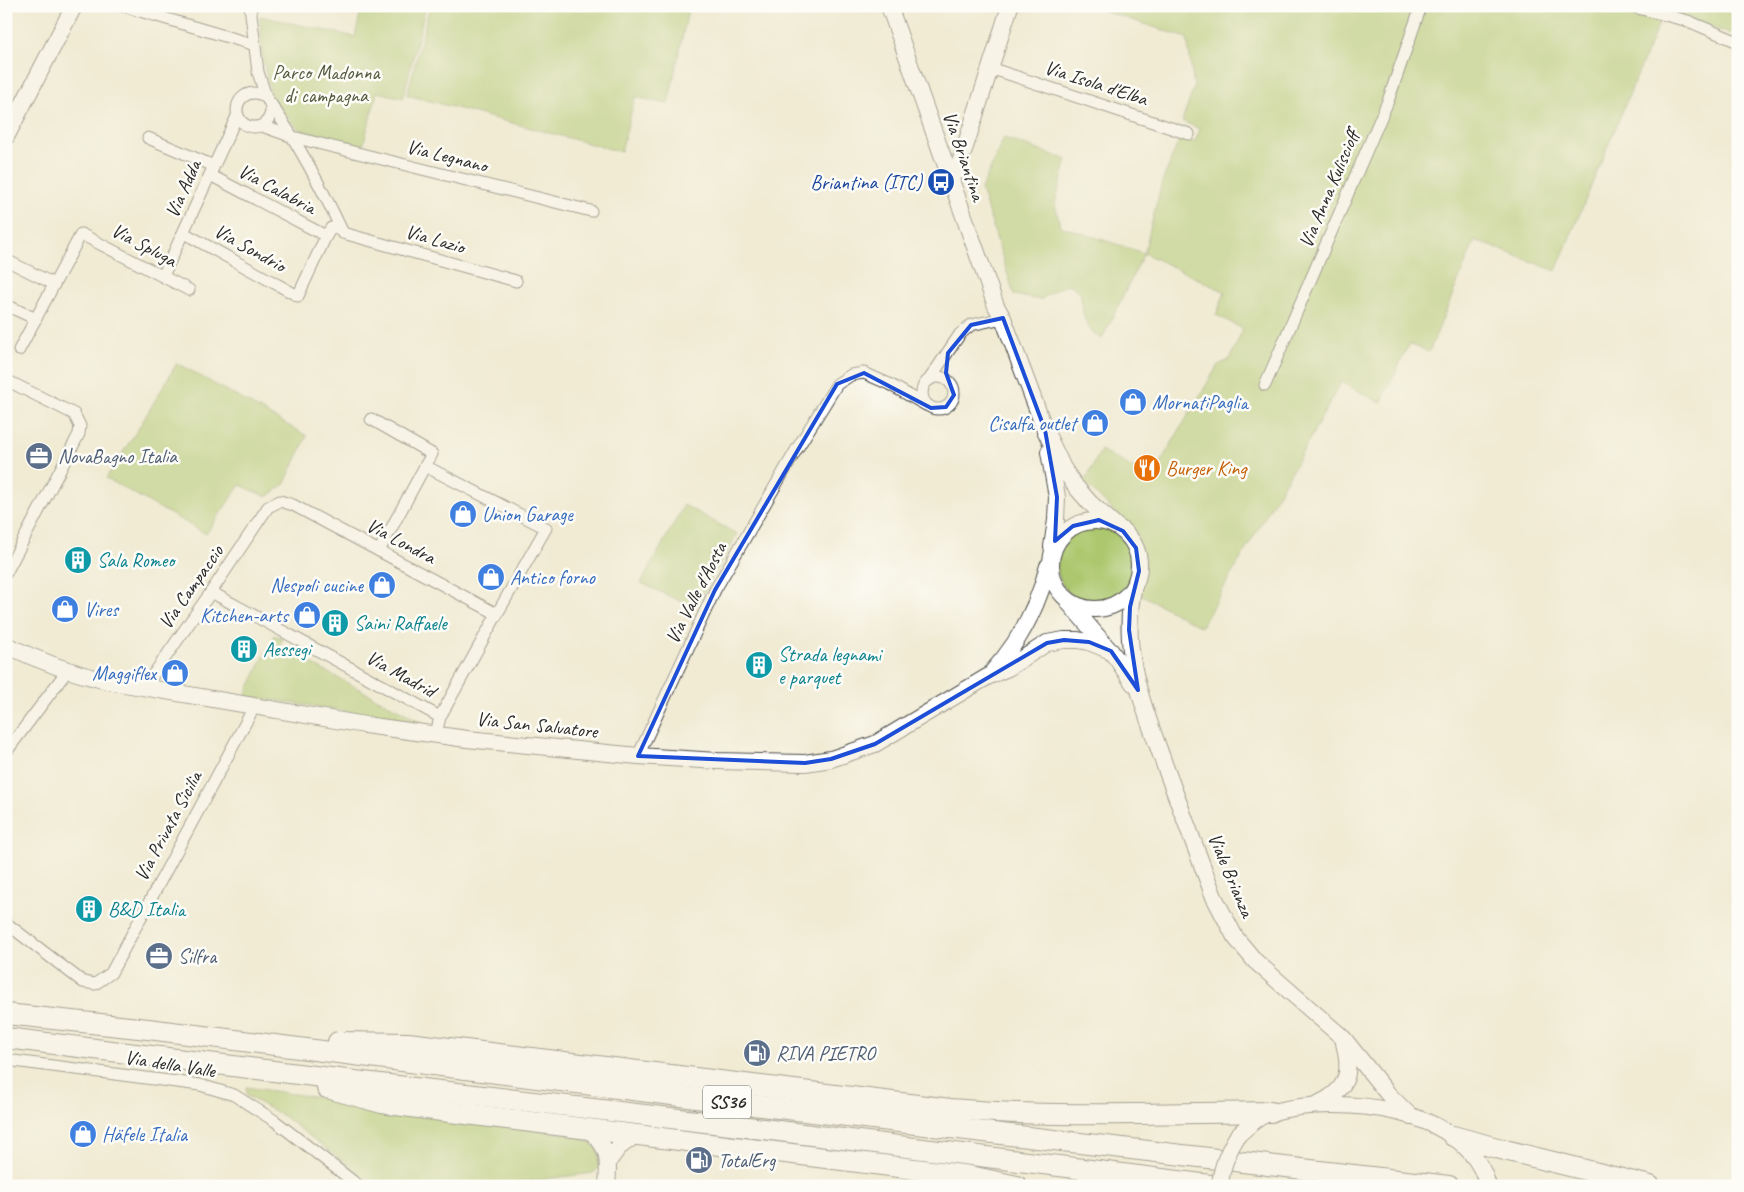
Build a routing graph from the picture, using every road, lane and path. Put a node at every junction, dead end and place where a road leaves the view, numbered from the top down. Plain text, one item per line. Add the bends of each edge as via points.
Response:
1 (74, 6) edge
2 (123, 6) edge
3 (250, 6) edge
4 (889, 6) edge
5 (898, 6) edge
6 (1010, 6) edge
7 (1421, 6) edge
8 (1630, 6) edge
9 (1738, 42) edge
10 (255, 45) junction
11 (990, 68) junction
12 (258, 72) junction
13 (243, 97) junction
14 (268, 101) junction
15 (237, 116) junction
16 (262, 126) junction
17 (1189, 134) dead end
18 (6, 137) edge
19 (293, 137) junction
20 (148, 138) dead end
21 (212, 170) junction
22 (957, 172) junction
23 (591, 211) dead end
24 (184, 233) junction
25 (343, 233) junction
26 (326, 236) junction
27 (6, 260) edge
28 (163, 276) junction
29 (516, 281) dead end
30 (54, 284) junction
31 (189, 290) dead end
32 (6, 305) edge
33 (1003, 318) junction
34 (36, 319) junction
35 (19, 350) dead end
36 (948, 353) junction
37 (6, 380) edge
38 (949, 381) junction
39 (927, 382) junction
40 (890, 384) junction
41 (1265, 385) dead end
42 (926, 404) junction
43 (371, 419) dead end
44 (1045, 430) junction
45 (426, 466) junction
46 (268, 507) joint
47 (1114, 524) junction
48 (379, 551) junction
49 (1051, 555) junction
50 (6, 573) edge
51 (1134, 585) junction
52 (211, 592) junction
53 (1066, 599) junction
54 (1100, 609) junction
55 (496, 614) junction
56 (1084, 620) junction
57 (1046, 643) junction
58 (6, 645) edge
59 (1111, 651) junction
60 (67, 670) junction
61 (988, 677) junction
62 (144, 688) junction
63 (1138, 690) junction
64 (254, 707) junction
65 (440, 717) junction
66 (436, 734) junction
67 (6, 752) edge
68 (638, 756) junction
69 (6, 923) edge
70 (6, 1014) edge
71 (6, 1038) edge
72 (1343, 1038) junction
73 (244, 1041) junction
74 (6, 1060) edge
75 (248, 1068) junction
76 (1314, 1106) junction
77 (1271, 1112) junction
78 (1411, 1117) junction
79 (589, 1130) junction
80 (634, 1136) junction
81 (1453, 1136) junction
82 (608, 1162) junction
83 (1486, 1179) edge
84 (359, 1186) edge
85 (607, 1186) edge
86 (1017, 1186) edge
87 (1219, 1186) edge
88 (1449, 1186) edge
89 (1650, 1186) edge

1 - 18 main road
2 - 10 street
3 - 10 street
4 - 33 main road, Via Briantina via 992,296
5 - 22 main road, Via Briantina
6 - 11 main road
7 - 41 street, Via Anna Kuliscioff via 1388,101
8 - 9 street via 1688,21
10 - 12 street
11 - 17 street, Via Isola d'Elba
11 - 22 main road
12 - 13 street
12 - 14 street
13 - 14 street via 254,93
13 - 15 street via 237,106
14 - 16 street via 270,117
14 - 19 street
15 - 16 street via 250,128
15 - 21 street, Via Adda
16 - 19 street
19 - 23 street, Via Legnano
19 - 25 street
20 - 21 street, Via Calabria
21 - 24 street, Via Adda
21 - 26 street, Via Calabria
22 - 33 main road, Via Briantina via 1004,305
24 - 26 street, Via Sondrio via 298,296
24 - 28 street, Via Adda
25 - 26 street via 332,228
25 - 29 street, Via Lazio
27 - 30 street
28 - 30 street, Via Spluga via 81,234
28 - 31 street, Via Spluga
30 - 34 street
32 - 34 street
33 - 36 street via 971,325 960,334
33 - 44 main road, Via Briantina
34 - 35 street
36 - 38 street
36 - 39 street
37 - 50 street via 74,414 80,426 71,450
38 - 39 street via 939,377
38 - 42 street via 954,390 950,404 936,409
39 - 40 street via 909,387
39 - 42 street via 922,395
40 - 42 street, Via Valle d'Aosta
40 - 68 street, Via Valle d'Aosta via 864,372 851,375 837,384 715,590
43 - 45 street via 432,454
44 - 47 main road, Via Briantina via 1076,487
44 - 49 main road, Via Briantina via 1057,496
45 - 48 street
45 - 55 street via 546,528
46 - 48 street, Via Londra via 280,501 293,505
46 - 52 street, Via Campaccio
47 - 49 main road via 1099,520 1073,526 1060,536
47 - 51 main road via 1136,548 1139,563
48 - 55 street, Via Londra
49 - 53 main road via 1050,571 1056,587
49 - 61 main road, Via San Salvatore via 1036,607 1010,652
51 - 54 main road via 1120,602
51 - 63 main road via 1129,630
52 - 62 street, Via Campaccio
52 - 65 street, Via Madrid
53 - 54 main road via 1079,607
53 - 56 main road
54 - 56 main road, Via San Salvatore
55 - 65 street
56 - 57 main road, Via San Salvatore
56 - 59 main road
57 - 59 main road, Via San Salvatore via 1078,640
57 - 61 main road, Via San Salvatore
58 - 60 main road, Via San Salvatore
59 - 63 main road
60 - 62 main road, Via San Salvatore
60 - 67 street
61 - 68 main road, Via San Salvatore via 875,744 831,759 805,763
62 - 64 main road, Via San Salvatore
63 - 72 main road, Viale Brianza via 1214,897 1235,938 1255,961
64 - 66 main road, Via San Salvatore
64 - 69 street, Via Privata Sicilia via 111,973 96,984 83,982
65 - 66 street
66 - 68 main road, Via San Salvatore
70 - 73 highway, SS36
71 - 75 highway, SS36
72 - 76 main road via 1349,1059 1344,1082 1335,1094
72 - 78 main road, Viale Brianza
73 - 77 highway via 408,1042 995,1113
73 - 88 highway, SS36 via 744,1104
74 - 84 street, Via della Valle via 200,1085 234,1095 275,1121
75 - 79 highway via 382,1102
75 - 87 highway, SS36
76 - 77 main road
76 - 78 main road via 1364,1107
77 - 87 main road, bridge via 1238,1135 1222,1168
78 - 81 main road
79 - 80 highway
79 - 82 main road via 603,1143
80 - 82 main road via 618,1148
80 - 86 highway via 970,1176
81 - 83 main road via 1466,1148
81 - 89 highway
82 - 85 main road

